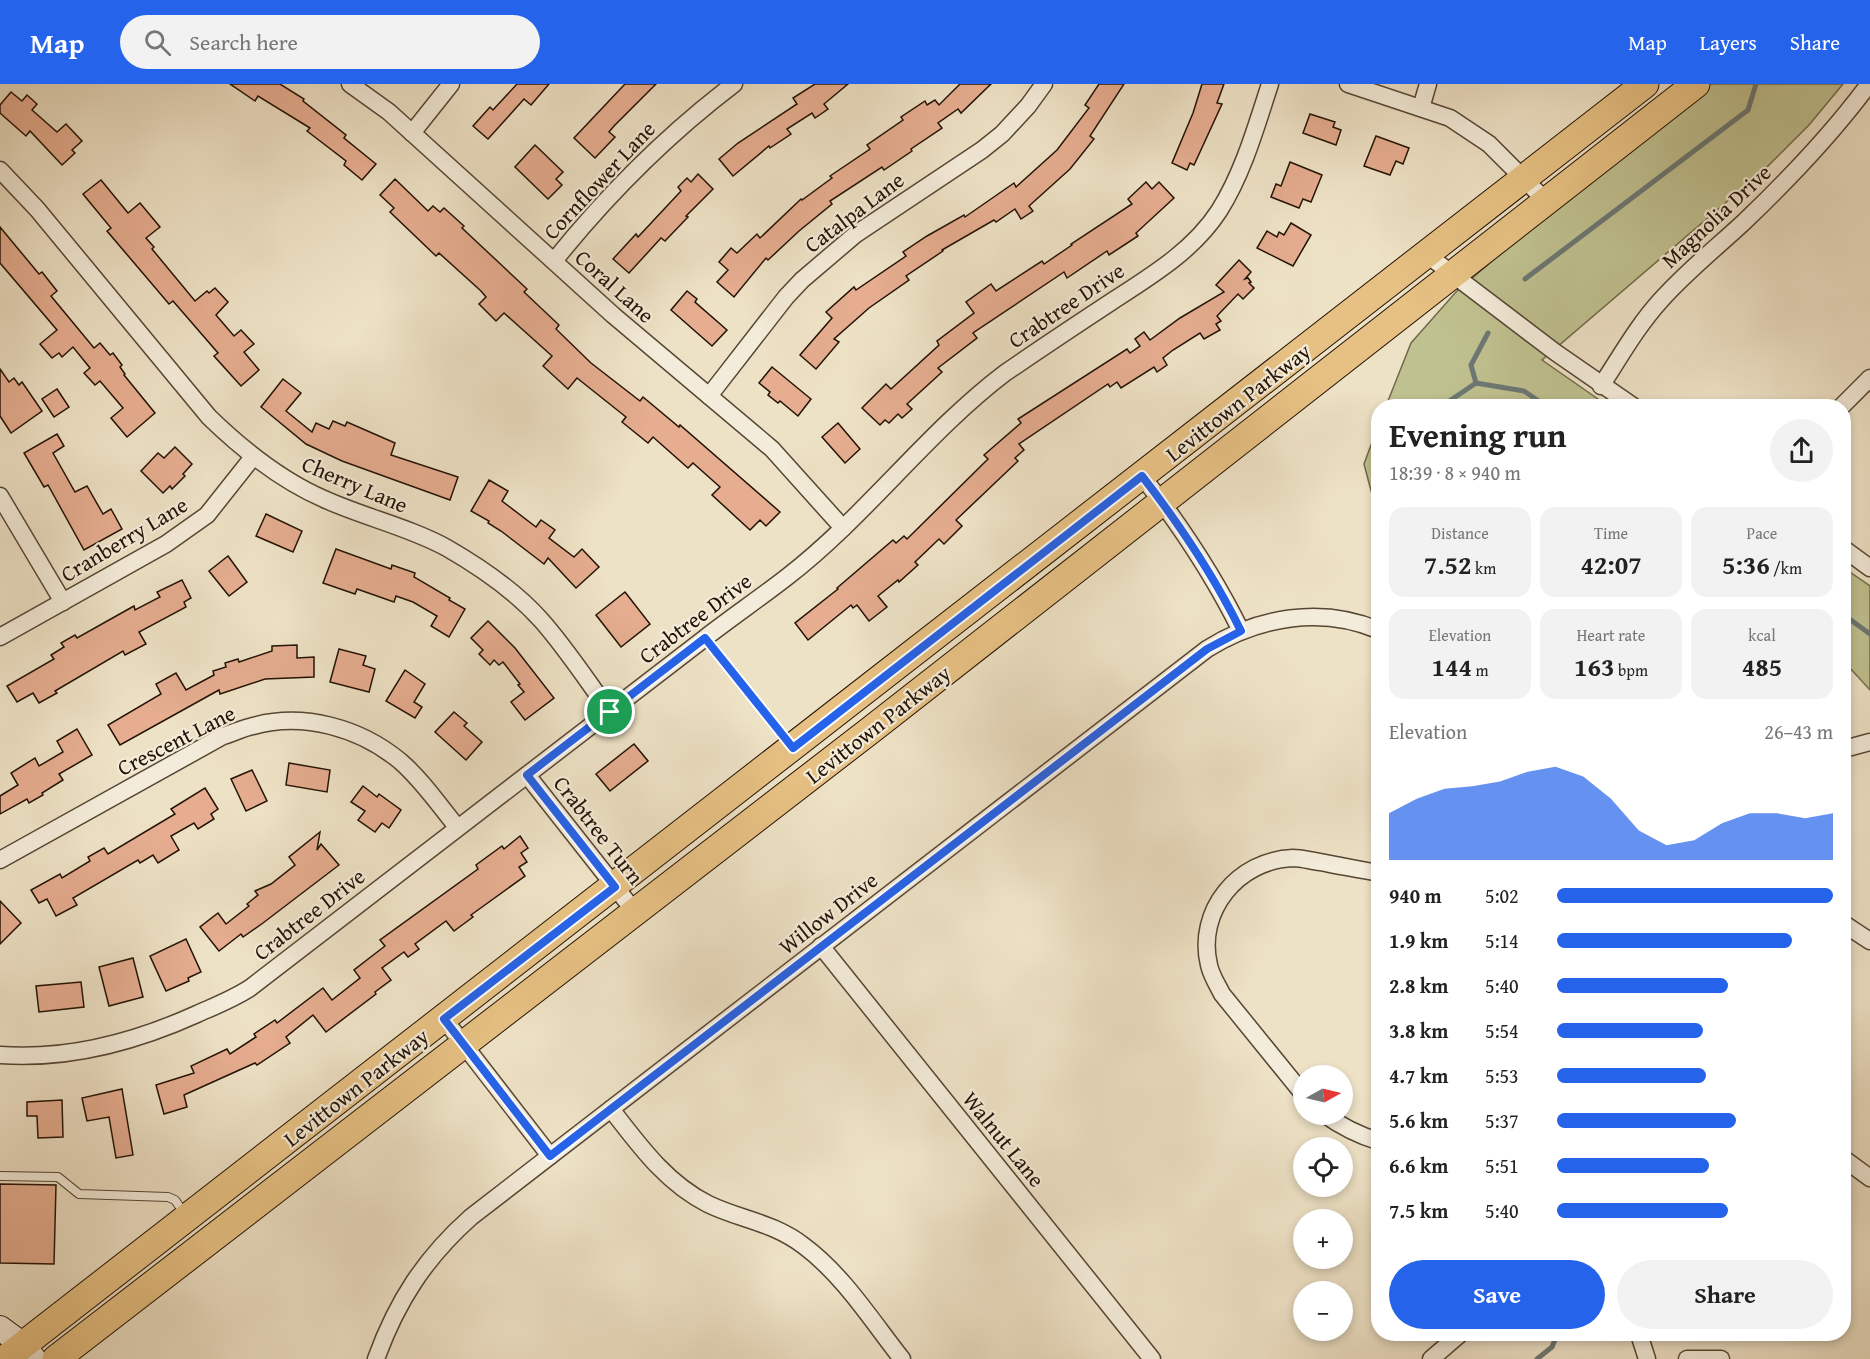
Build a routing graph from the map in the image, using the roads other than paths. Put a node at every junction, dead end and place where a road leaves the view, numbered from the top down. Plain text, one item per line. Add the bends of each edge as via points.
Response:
1 (350, 84) edge
2 (451, 84) edge
3 (734, 84) edge
4 (1044, 84) edge
5 (1270, 84) edge
6 (1348, 84) edge
7 (1428, 84) edge
8 (1645, 84) edge
9 (1696, 84) edge
10 (1869, 84) edge
11 (1421, 108) junction
12 (412, 133) junction
13 (0, 170) edge
14 (1523, 179) junction
15 (1546, 202) junction
16 (1426, 254) junction
17 (554, 261) junction
18 (1454, 274) junction
19 (1870, 378) edge
20 (1601, 386) junction
21 (709, 396) junction
22 (1622, 399) edge
23 (1849, 399) edge
24 (253, 457) junction
25 (1142, 476) junction
26 (0, 496) edge
27 (1162, 502) junction
28 (843, 528) junction
29 (1851, 554) edge
30 (1870, 568) edge
31 (63, 602) junction
32 (1371, 628) edge
33 (1241, 631) junction
34 (0, 638) edge
35 (705, 638) junction
36 (610, 712) junction
37 (1870, 742) edge
38 (1851, 747) edge
39 (793, 748) junction
40 (527, 775) junction
41 (457, 827) junction
42 (0, 860) edge
43 (1371, 872) edge
44 (615, 887) junction
45 (635, 912) junction
46 (1851, 929) edge
47 (1870, 941) edge
48 (821, 946) junction
49 (444, 1019) junction
50 (464, 1044) junction
51 (0, 1055) edge
52 (1293, 1081) edge
53 (611, 1109) junction
54 (1339, 1125) edge
55 (1371, 1139) edge
56 (550, 1156) junction
57 (1851, 1164) edge
58 (0, 1176) edge
59 (1870, 1178) edge
60 (187, 1218) junction
61 (0, 1328) edge
62 (1452, 1341) edge
63 (1641, 1341) edge
64 (21, 1354) edge
65 (56, 1359) edge
66 (376, 1359) edge
67 (902, 1359) edge
68 (1152, 1359) edge
69 (1431, 1359) edge
70 (1647, 1359) edge
71 (1687, 1359) edge
72 (1721, 1359) edge

1 - 12 street, Coral Lane
2 - 12 street
3 - 17 street, Cornflower Lane via 668,138
4 - 21 street, Catalpa Lane via 1028,106 988,145 856,234 802,280
5 - 28 street, Crabtree Drive via 1229,194 1193,243 1164,267 981,391
6 - 11 street
7 - 11 street
8 - 14 main road, Levittown Parkway
9 - 15 main road, Levittown Parkway
10 - 20 street, Magnolia Drive via 1796,172 1659,301
11 - 14 street via 1471,131
12 - 17 street, Coral Lane
13 - 24 street, Cherry Lane via 37,208 209,417
14 - 15 street
14 - 16 main road, Levittown Parkway
15 - 18 main road, Levittown Parkway
16 - 18 street
16 - 25 main road, Levittown Parkway
17 - 21 street, Coral Lane
18 - 20 street
18 - 27 main road, Levittown Parkway
19 - 23 street
20 - 22 street
21 - 28 street, Coral Lane via 772,449
24 - 31 street, Cranberry Lane via 207,515 189,529
24 - 36 street, Cherry Lane via 324,500 446,547 489,575 542,621
25 - 27 street
25 - 39 main road, Levittown Parkway
26 - 31 street
27 - 33 street via 1224,596
27 - 45 main road, Levittown Parkway
28 - 35 street, Crabtree Drive via 788,577
29 - 30 street
31 - 34 street, Cranberry Lane
32 - 33 street, Willow Drive via 1340,619 1310,617
33 - 48 street, Willow Drive via 1207,649
35 - 36 street, Crabtree Drive
35 - 39 lane
36 - 40 street, Crabtree Drive
37 - 38 street
39 - 44 main road, Levittown Parkway
40 - 41 street, Crabtree Drive
40 - 44 street, Crabtree Turn
41 - 42 street, Crescent Lane via 417,778 383,748 332,726 276,722 223,736
41 - 51 street, Crabtree Drive via 236,997 135,1039 58,1054
43 - 52 street via 1295,858 1275,860 1244,873 1214,910 1206,943 1212,976 1222,994
44 - 45 street, Crabtree Turn
44 - 49 main road, Levittown Parkway
45 - 50 main road, Levittown Parkway
46 - 47 street
48 - 53 street, Willow Drive
48 - 68 street, Walnut Lane
49 - 50 street
49 - 60 main road, Levittown Parkway
50 - 56 street
50 - 65 main road, Levittown Parkway
53 - 56 street, Willow Drive
53 - 67 street via 650,1158 682,1188 711,1205 784,1233 820,1259
54 - 55 street
56 - 66 street, Willow Drive via 471,1217 426,1263 404,1296
57 - 59 street
58 - 60 lane via 58,1177 79,1194 168,1197 175,1200
60 - 64 main road, Levittown Parkway
61 - 64 main road
62 - 69 street
63 - 70 street
71 - 72 street

